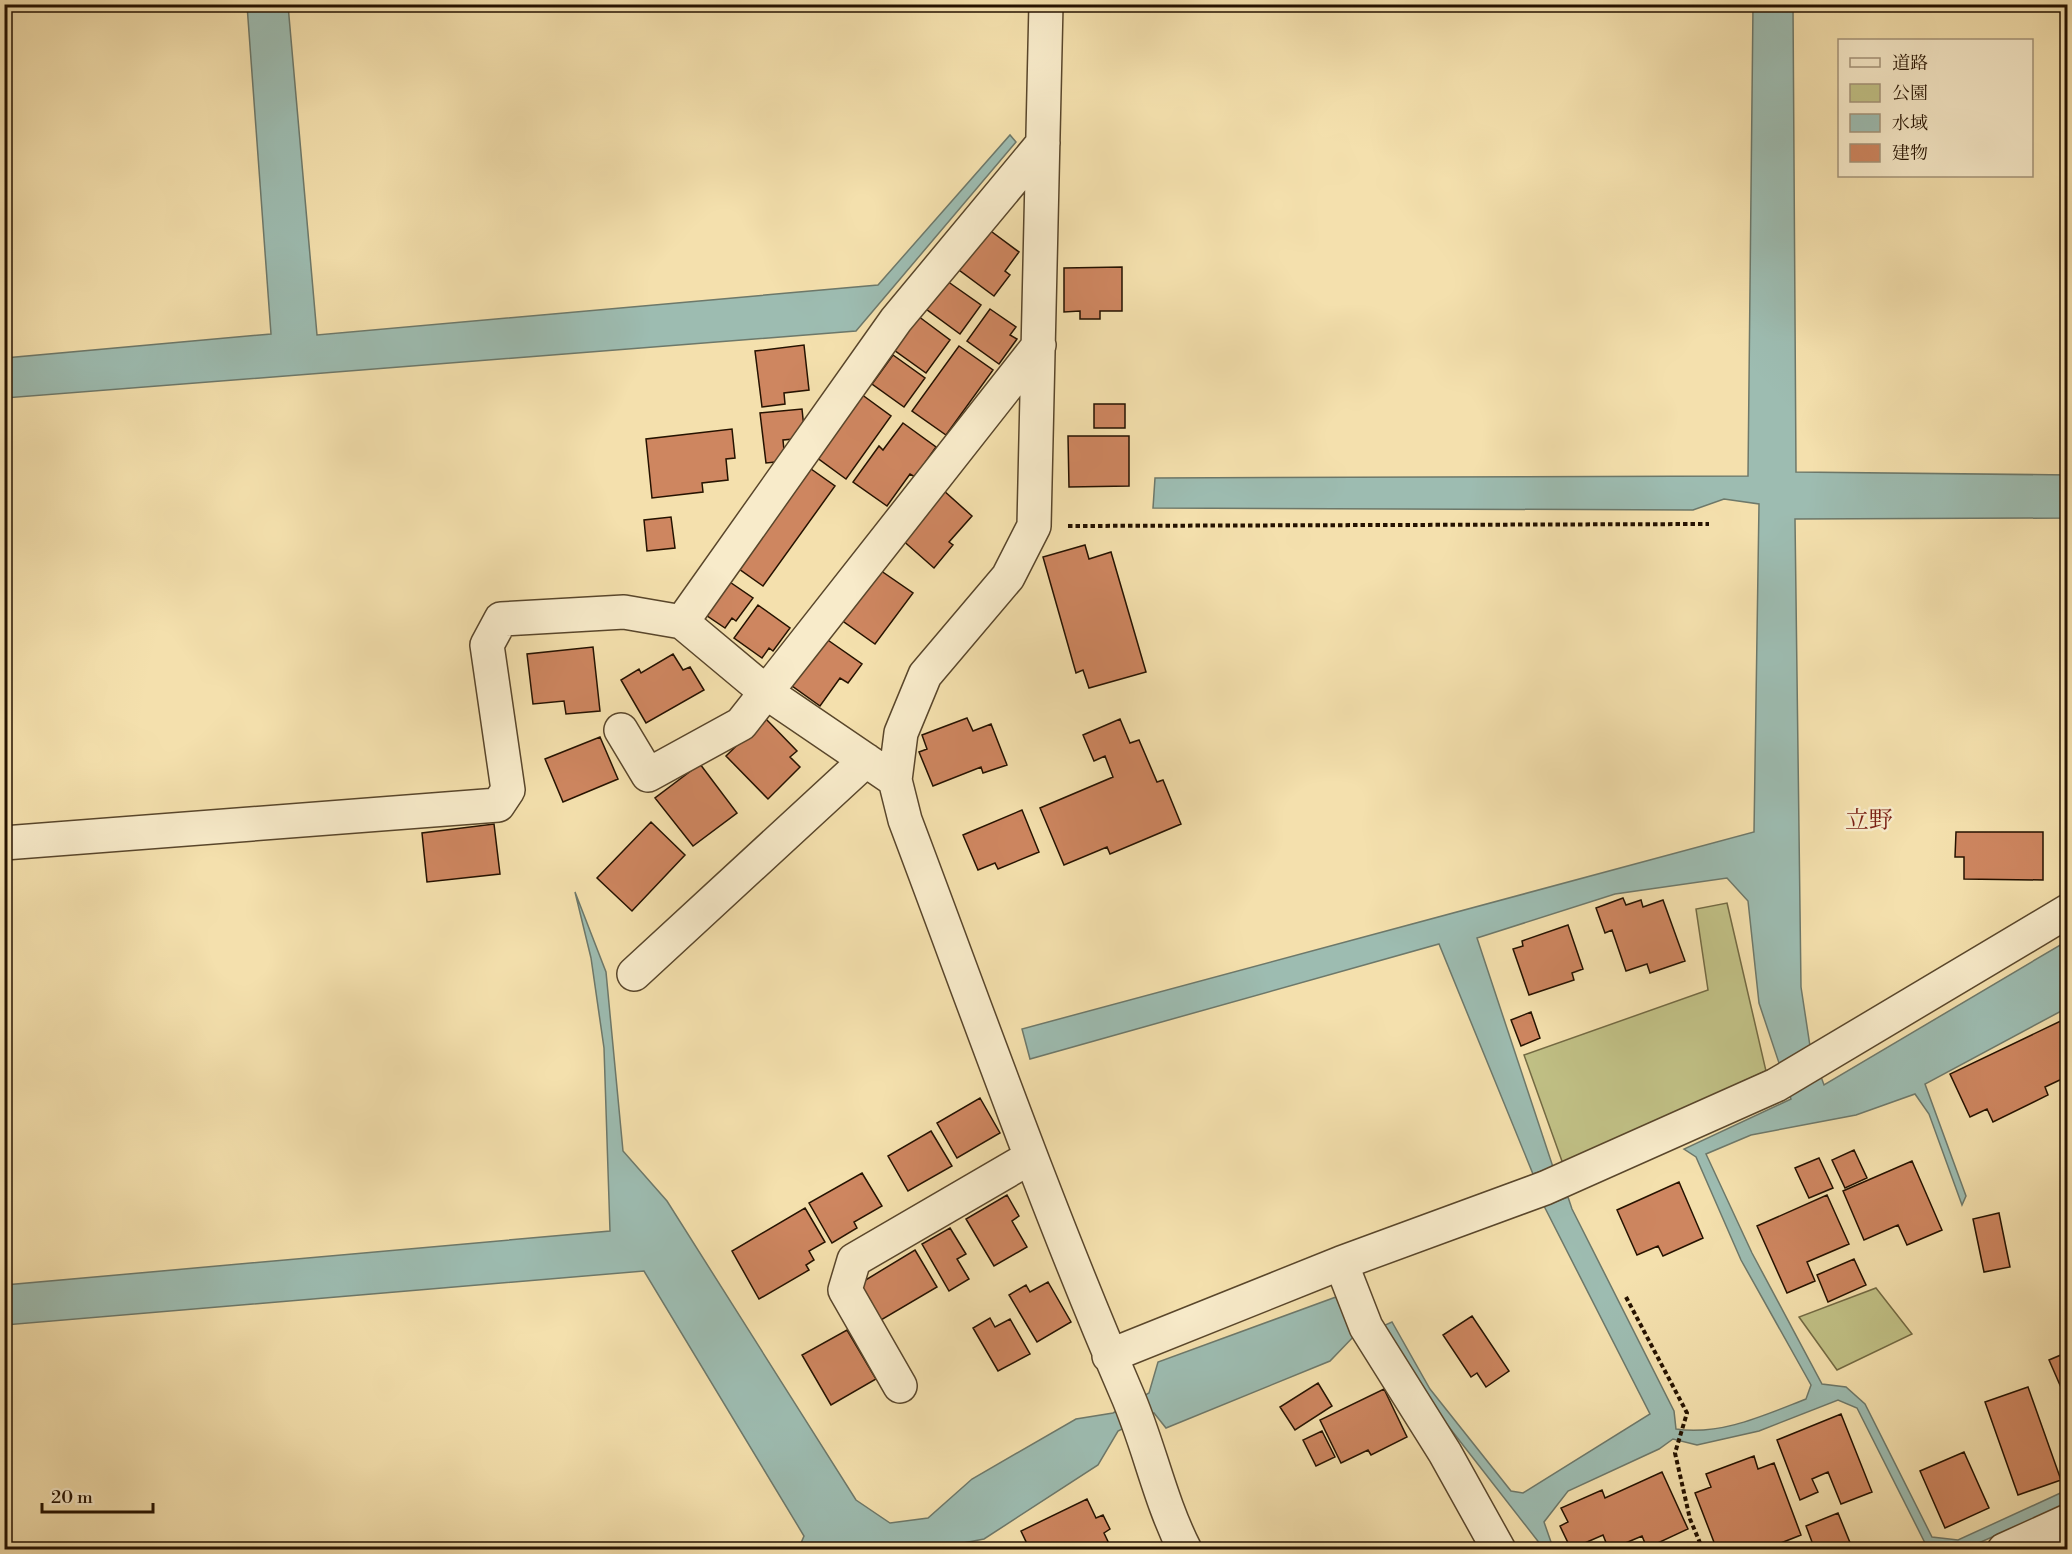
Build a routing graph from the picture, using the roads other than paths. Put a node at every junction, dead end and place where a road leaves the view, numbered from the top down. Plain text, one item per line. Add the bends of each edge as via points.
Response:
1 (1046, 4) edge
2 (1043, 143) junction
3 (1039, 345) junction
4 (682, 622) junction
5 (767, 693) junction
6 (621, 730) dead end
7 (866, 760) junction
8 (895, 780) junction
9 (4, 843) edge
10 (2067, 911) edge
11 (634, 974) dead end
12 (1031, 1157) junction
13 (1341, 1263) junction
14 (1109, 1356) junction
15 (900, 1386) dead end
16 (2067, 1521) edge
17 (1185, 1550) edge
18 (1500, 1550) edge
19 (2004, 1550) edge

1 - 2 street
2 - 3 street
2 - 4 street via 897,320
3 - 5 street
3 - 8 street via 1034,526 1008,577 925,675 901,732
4 - 5 street
4 - 9 street via 624,612 501,619 487,645 508,790 498,805
5 - 6 street via 741,724 648,775
5 - 7 street
7 - 8 street
7 - 11 street
8 - 12 street via 905,820
10 - 13 street via 1776,1085 1545,1188
12 - 14 street
12 - 15 street via 854,1260 845,1290
13 - 14 street
13 - 18 street via 1366,1327
14 - 17 street
16 - 19 street

